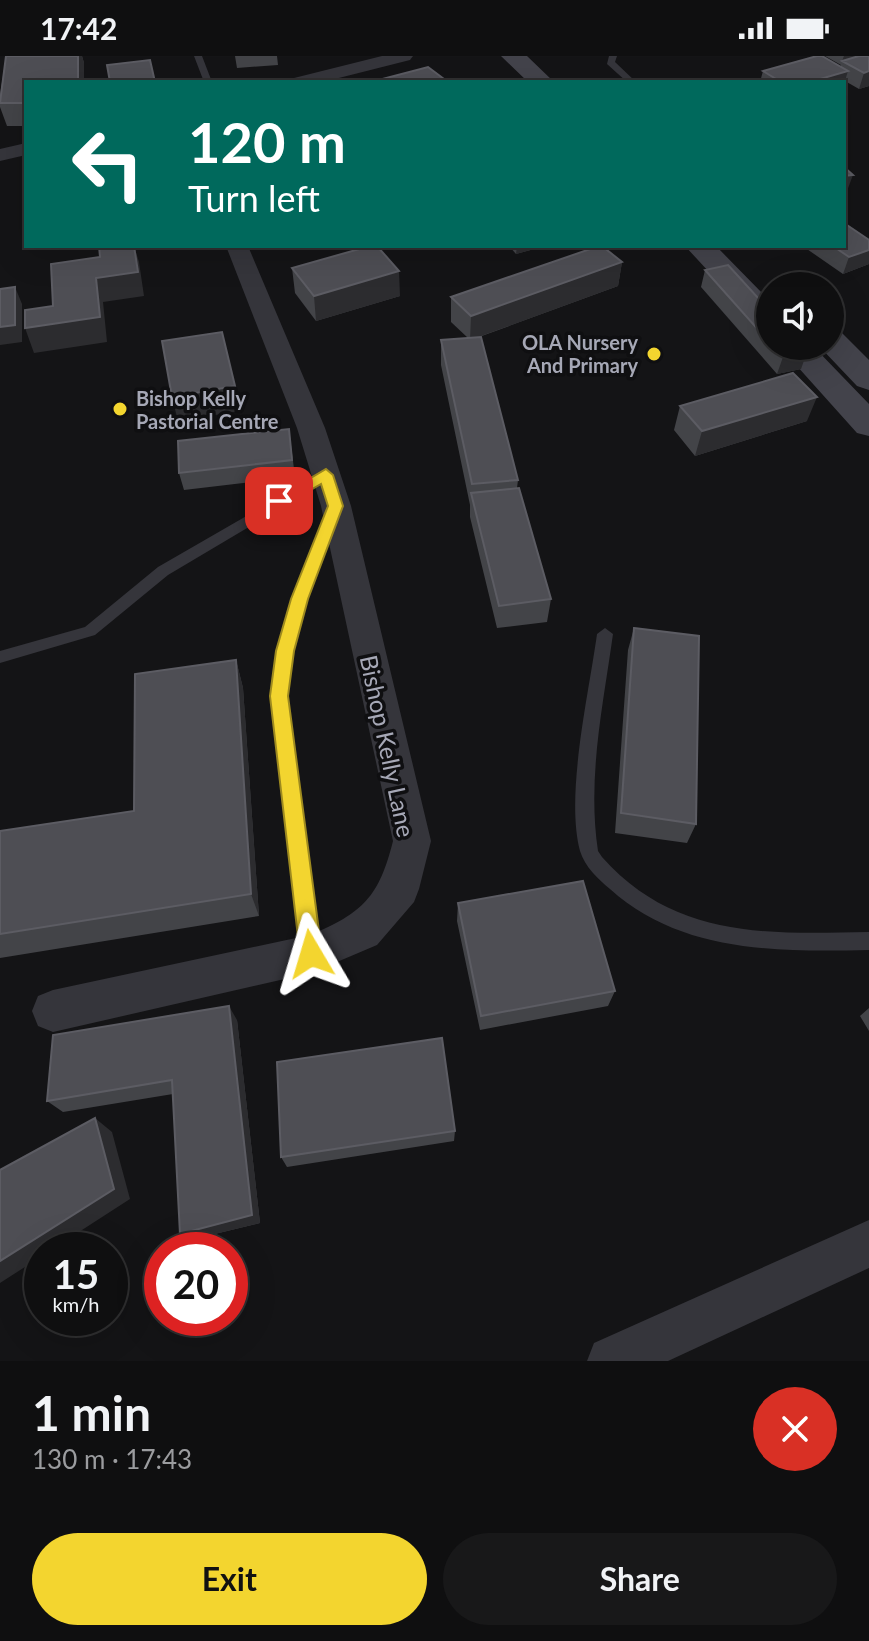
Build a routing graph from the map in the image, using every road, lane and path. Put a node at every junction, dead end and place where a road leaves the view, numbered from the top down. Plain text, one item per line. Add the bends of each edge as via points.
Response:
1 (198, 56) edge
2 (404, 56) edge
3 (513, 56) edge
4 (546, 56) edge
5 (613, 56) edge
6 (553, 78) edge
7 (207, 80) edge
8 (309, 80) edge
9 (630, 80) edge
10 (24, 149) edge
11 (0, 155) edge
12 (238, 248) edge
13 (702, 248) edge
14 (742, 248) edge
15 (765, 272) edge
16 (756, 304) edge
17 (844, 353) edge
18 (808, 360) edge
19 (869, 379) edge
20 (869, 425) edge
21 (331, 490) junction
22 (605, 634) dead end
23 (0, 657) edge
24 (869, 941) edge
25 (311, 954) junction
26 (53, 1011) dead end
27 (869, 1244) edge
28 (612, 1361) edge

1 - 7 lane
2 - 8 street
3 - 6 main road
4 - 6 main road
5 - 9 lane via 610,62
10 - 11 street
12 - 21 street, Bishop Kelly Lane
13 - 16 main road
14 - 15 main road
17 - 19 main road
18 - 20 main road
21 - 23 lane via 163,571 90,631
21 - 25 lane via 285,651 279,696
21 - 25 street, Bishop Kelly Lane via 412,841 400,889 363,932
22 - 24 lane via 583,816 590,856 626,895 671,919 741,937
25 - 26 street, Bishop Kelly Lane
27 - 28 street

